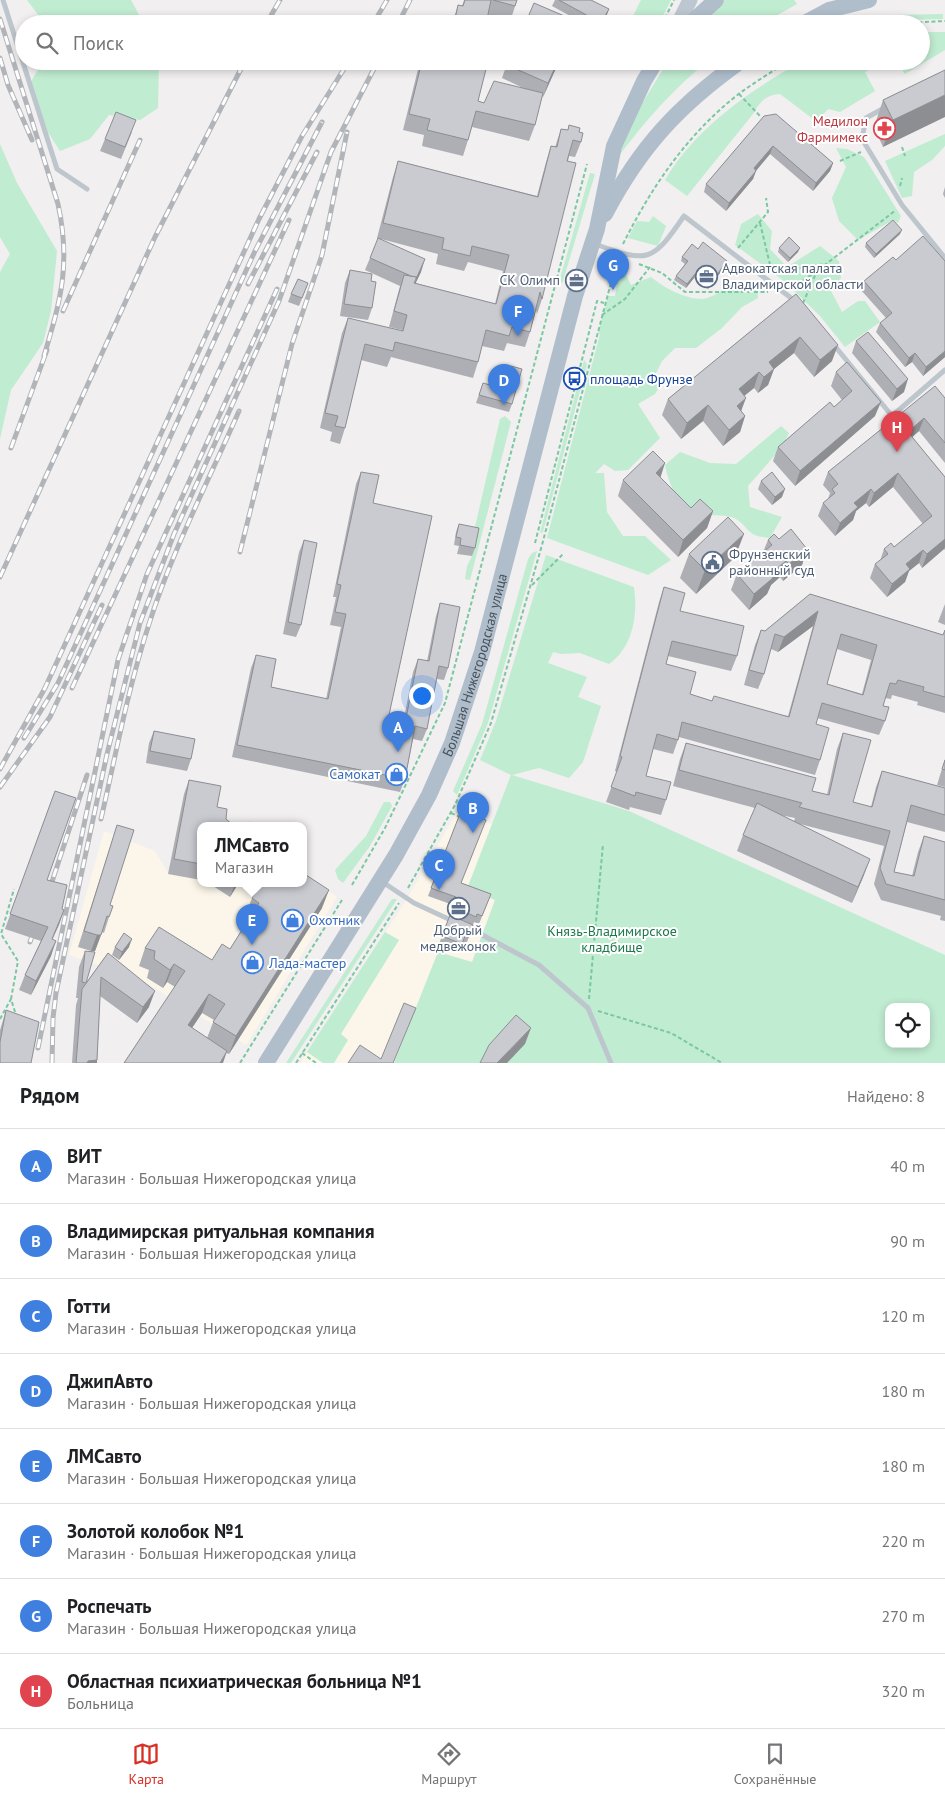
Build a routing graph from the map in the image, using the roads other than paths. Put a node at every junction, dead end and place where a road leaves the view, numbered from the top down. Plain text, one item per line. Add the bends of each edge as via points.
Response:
1 (3, 0) edge
2 (690, 0) edge
3 (716, 0) edge
4 (869, 0) edge
5 (824, 5) edge
6 (682, 15) edge
7 (700, 15) edge
8 (813, 15) edge
9 (15, 37) edge
10 (26, 70) edge
11 (651, 70) edge
12 (728, 70) edge
13 (894, 102) edge
14 (87, 189) dead end
15 (595, 236) junction
16 (945, 258) edge
17 (802, 308) edge
18 (830, 340) edge
19 (945, 370) edge
20 (381, 881) junction
21 (266, 1063) edge
22 (611, 1063) edge

1 - 9 lane
2 - 6 main road
3 - 7 main road
4 - 5 main road
5 - 8 main road
10 - 14 lane via 58,169
11 - 15 main road, Большая Нижегородская улица via 614,146
12 - 15 main road, Большая Нижегородская улица via 680,110 646,146 624,179
13 - 16 lane via 866,118 862,139 902,205
15 - 17 lane via 619,252 636,258 664,246 684,216
15 - 20 main road, Большая Нижегородская улица via 575,296 482,652 452,743 429,795
18 - 19 lane via 892,416
20 - 21 main road, Большая Нижегородская улица
20 - 22 lane via 414,903 539,965 588,1008

